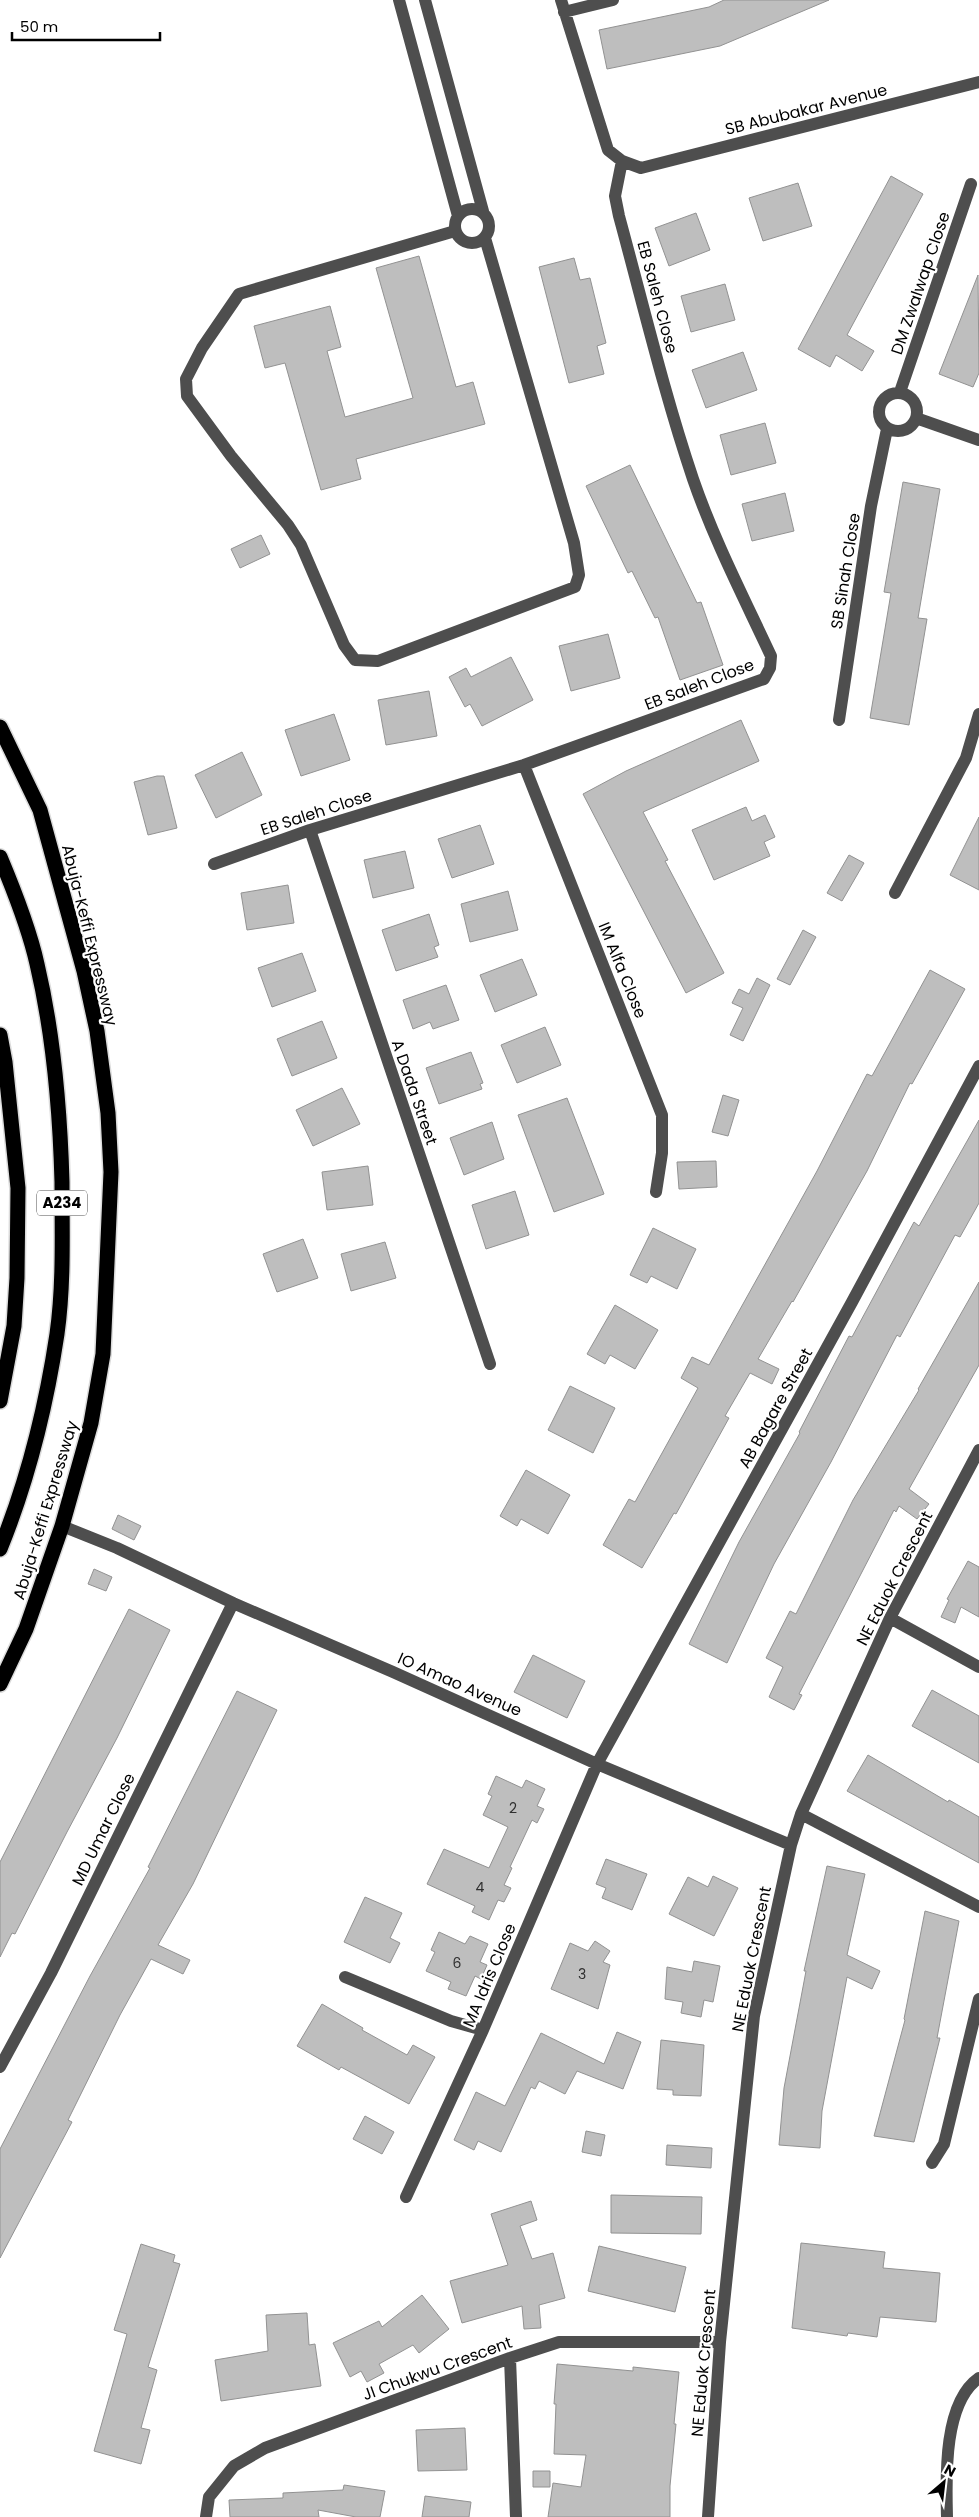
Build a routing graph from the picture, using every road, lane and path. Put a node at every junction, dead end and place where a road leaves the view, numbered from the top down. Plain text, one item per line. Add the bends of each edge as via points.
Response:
1 (425, 0) edge
2 (612, 0) edge
3 (400, 2) edge
4 (562, 6) edge
5 (979, 82) edge
6 (622, 161) junction
7 (971, 184) dead end
8 (482, 212) junction
9 (458, 216) junction
10 (456, 231) junction
11 (485, 238) junction
12 (900, 392) junction
13 (916, 418) junction
14 (887, 428) junction
15 (979, 440) edge
16 (979, 714) edge
17 (839, 720) dead end
18 (0, 727) edge
19 (524, 765) junction
20 (310, 830) junction
21 (0, 857) edge
22 (214, 864) dead end
23 (895, 893) dead end
24 (0, 1035) edge
25 (979, 1066) edge
26 (656, 1192) dead end
27 (490, 1364) dead end
28 (0, 1401) edge
29 (979, 1450) edge
30 (62, 1526) junction
31 (0, 1549) edge
32 (233, 1603) junction
33 (890, 1618) junction
34 (979, 1667) edge
35 (0, 1684) edge
36 (597, 1764) junction
37 (801, 1814) junction
38 (791, 1845) junction
39 (979, 1908) edge
40 (345, 1977) dead end
41 (979, 1999) edge
42 (483, 2030) junction
43 (0, 2067) edge
44 (932, 2163) dead end
45 (406, 2196) dead end
46 (720, 2342) junction
47 (510, 2358) junction
48 (979, 2378) edge
49 (206, 2517) edge
50 (516, 2517) edge
51 (708, 2517) edge
52 (947, 2517) edge

1 - 8 street
2 - 4 street
3 - 9 street
4 - 6 street via 608,150
5 - 6 street, SB Abubakar Avenue via 641,168
6 - 19 street, EB Saleh Close via 615,196 619,216 675,423 716,537 770,656 770,668 764,679
7 - 12 street, DM Zwalwap Close
8 - 9 street via 474,208
8 - 11 street via 490,224
9 - 10 street
10 - 11 street via 465,242
10 - 11 street via 239,294 202,348 186,379 186,396 301,545 344,645 355,660 378,661 575,587 579,574 574,543
12 - 13 street via 914,402
12 - 14 street via 884,398 880,407 878,414
13 - 14 street via 904,430
13 - 15 street
14 - 17 street, SB Sinah Close via 871,506
16 - 23 street via 966,758
18 - 30 highway, Abuja-Keffi Expressway via 40,810 65,898 97,1031 108,1113 111,1172 103,1354 91,1423
19 - 20 street, EB Saleh Close
19 - 26 street, IM Alfa Close via 662,1115 662,1153
20 - 22 street, EB Saleh Close
20 - 27 street, A Dada Street
21 - 31 highway, Abuja-Keffi Expressway / A234 via 37,962 54,1046 61,1140 62,1248 57,1332 41,1421
24 - 28 highway, A234 via 18,1188 15,1307
25 - 36 street, AB Bagare Street
29 - 33 street, NE Eduok Crescent
30 - 32 street, IO Amao Avenue via 117,1548
30 - 35 highway, Abuja-Keffi Expressway via 26,1629
32 - 36 street, IO Amao Avenue
32 - 43 street, MD Umar Close via 51,1973
33 - 34 street
33 - 37 street, NE Eduok Crescent
36 - 38 street, IO Amao Avenue
36 - 42 street, MA Idris Close
37 - 38 street, NE Eduok Crescent
37 - 39 street
38 - 46 street, NE Eduok Crescent via 754,2016
40 - 42 street via 451,2021
41 - 44 street via 944,2144
42 - 45 street, MA Idris Close
46 - 47 street, JI Chukwu Crescent via 558,2342
46 - 51 street, NE Eduok Crescent
47 - 49 street, JI Chukwu Crescent via 265,2448 234,2466 210,2496
47 - 50 street
48 - 52 street via 960,2402 951,2431 946,2481

